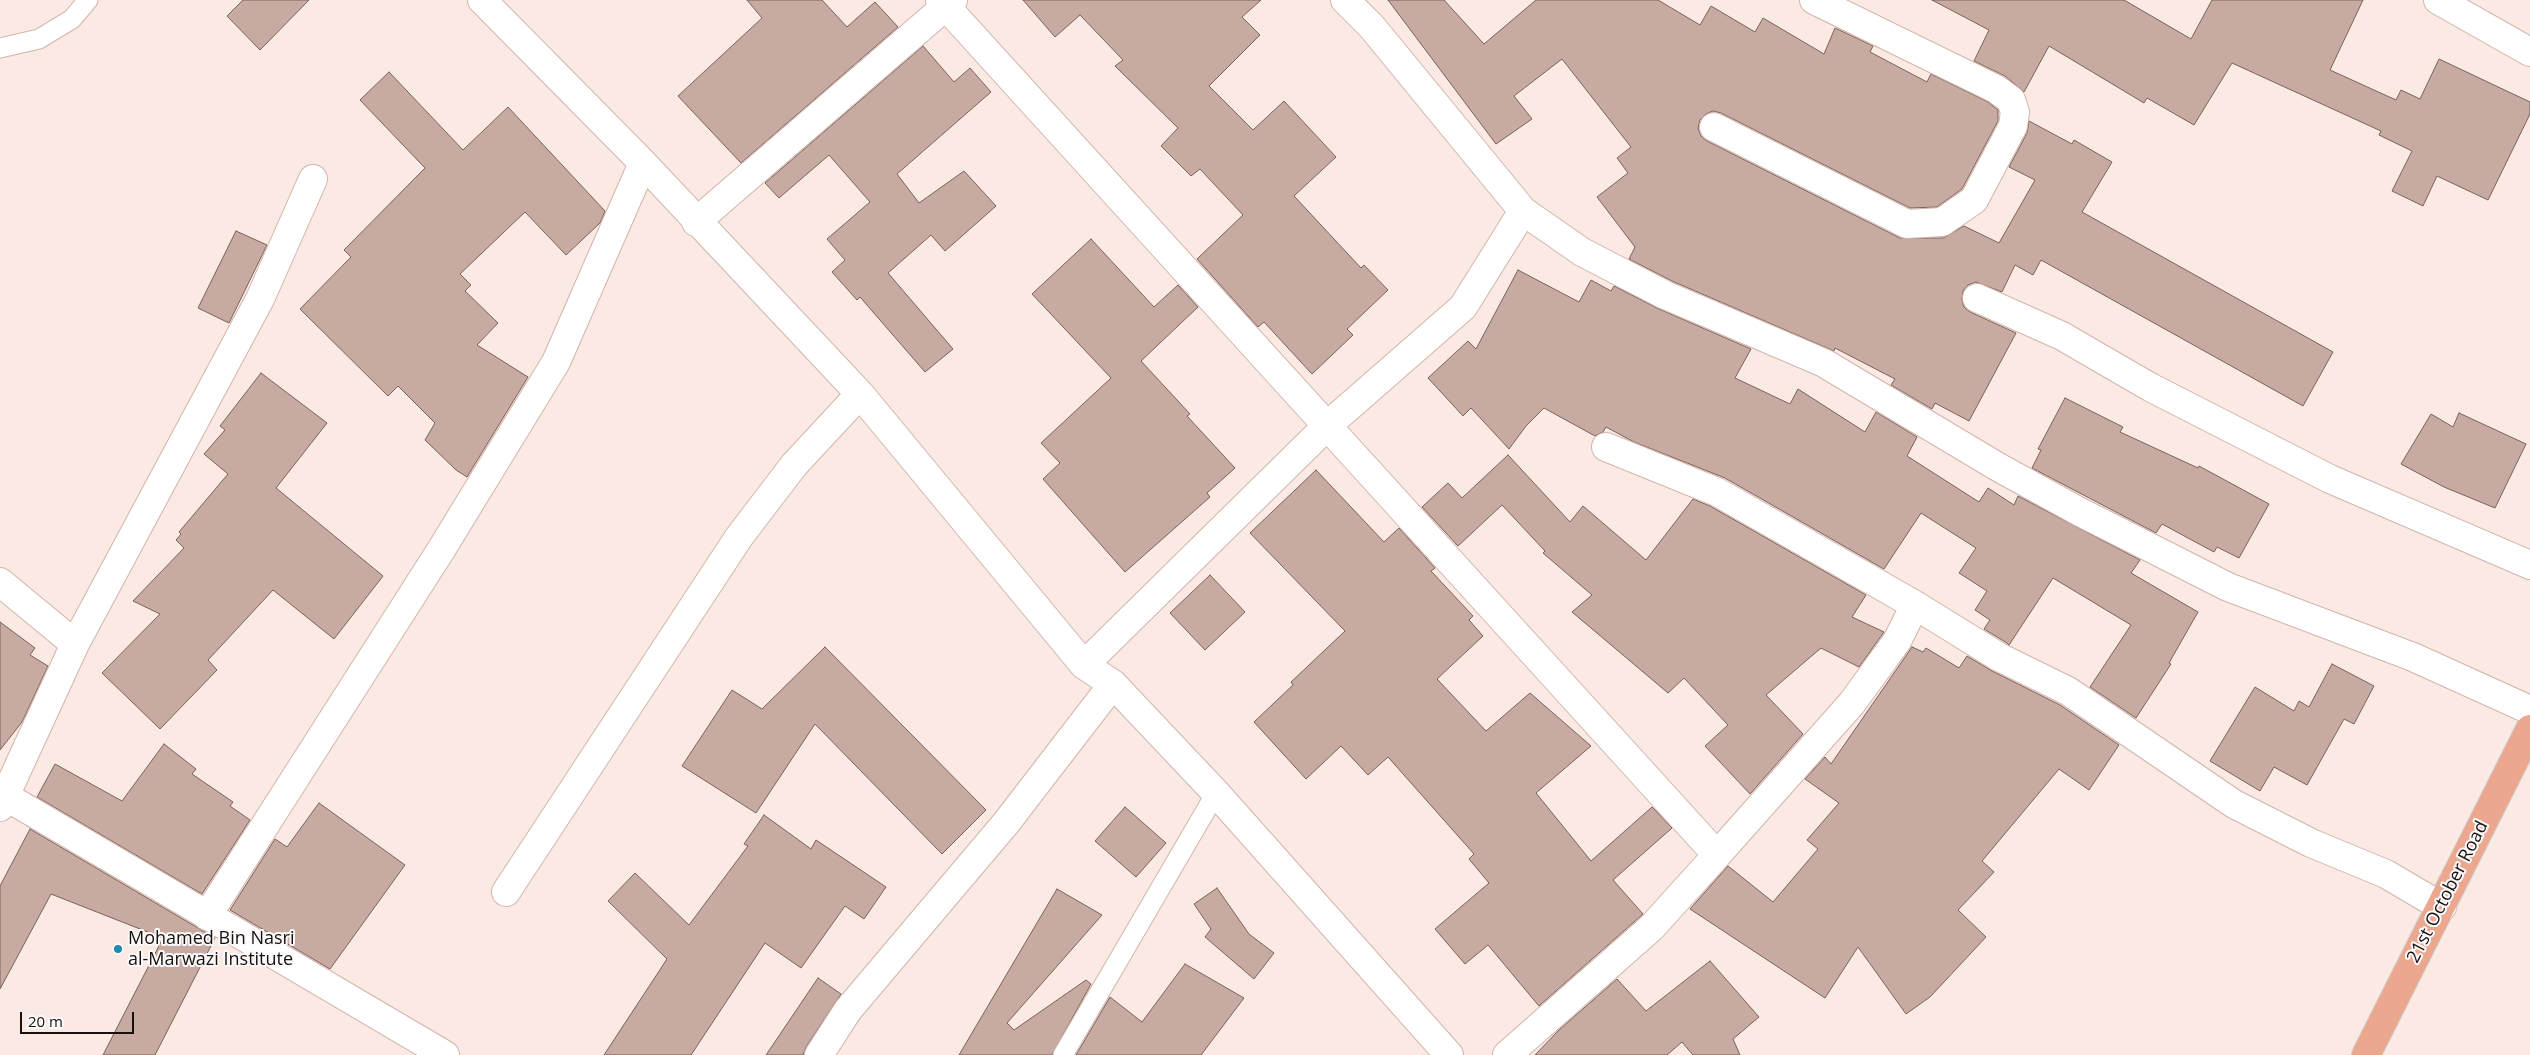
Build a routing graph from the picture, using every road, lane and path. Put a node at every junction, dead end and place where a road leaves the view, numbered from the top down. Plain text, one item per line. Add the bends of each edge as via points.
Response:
1 (88, 0) edge
2 (482, 0) edge
3 (1345, 0) edge
4 (1814, 0) edge
5 (2438, 0) edge
6 (946, 2) edge
7 (0, 48) edge
8 (2530, 52) edge
9 (1714, 127) dead end
10 (643, 164) junction
11 (313, 179) dead end
12 (1523, 211) junction
13 (696, 222) junction
14 (1977, 298) dead end
15 (860, 394) junction
16 (1328, 425) junction
17 (1606, 447) dead end
18 (2530, 565) edge
19 (0, 582) edge
20 (1915, 605) junction
21 (75, 644) junction
22 (1084, 665) junction
23 (1113, 684) junction
24 (2530, 710) edge
25 (2530, 729) edge
26 (1216, 793) junction
27 (3, 802) edge
28 (1717, 855) junction
29 (506, 892) dead end
30 (2442, 906) junction
31 (207, 916) junction
32 (445, 1055) edge
33 (819, 1055) edge
34 (1063, 1055) edge
35 (1449, 1055) edge
36 (1507, 1055) edge
37 (2366, 1055) edge

1 - 7 lane via 72,19 39,38
2 - 10 street
3 - 12 street via 1372,28
4 - 9 street via 1996,89 2011,100 2015,112 2013,126 1974,200 1942,222 1907,224
5 - 8 street
6 - 13 street
6 - 16 street
10 - 13 street
10 - 31 street via 556,362 436,558
11 - 21 street via 260,299
12 - 16 street via 1463,307
12 - 24 street via 1582,252 1665,295 1824,363 1998,467 2228,587 2413,656
13 - 15 street
14 - 18 street via 2062,336 2150,387 2330,479
15 - 22 street
15 - 29 street via 794,465 739,537
16 - 22 street
16 - 28 street
17 - 20 street via 1717,492
19 - 21 street
20 - 28 street via 1897,641 1852,702
20 - 30 street via 1999,657 2068,691 2234,804 2312,843 2386,874
21 - 27 street
22 - 23 street
23 - 26 street
23 - 33 street via 1006,824 848,1010
25 - 30 main road, 21st October Road
26 - 34 lane
26 - 35 street
27 - 31 street
28 - 36 street via 1651,928
30 - 37 main road, 21st October Road
31 - 32 street

